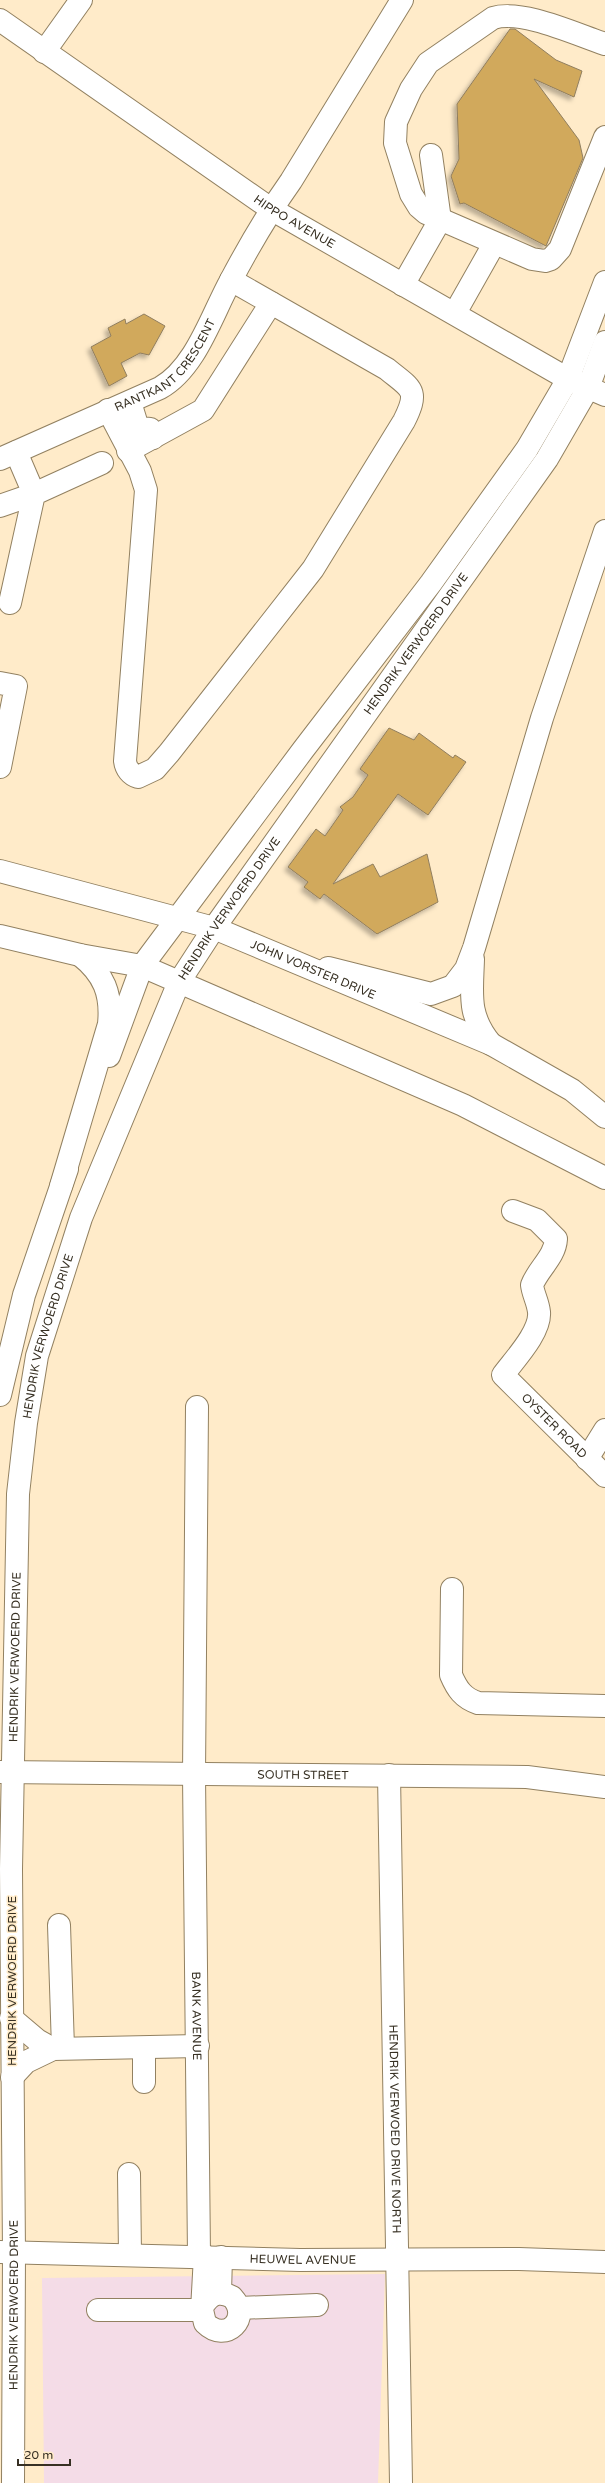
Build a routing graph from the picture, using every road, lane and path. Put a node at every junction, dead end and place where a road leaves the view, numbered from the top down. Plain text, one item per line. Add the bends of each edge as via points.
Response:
1 (81, 0) edge
2 (402, 0) edge
3 (0, 20) edge
4 (605, 44) edge
5 (44, 52) junction
6 (605, 137) edge
7 (431, 155) dead end
8 (271, 209) junction
9 (440, 220) junction
10 (494, 244) junction
11 (230, 280) junction
12 (605, 282) edge
13 (403, 285) junction
14 (271, 303) junction
15 (454, 313) junction
16 (605, 342) edge
17 (568, 378) junction
18 (597, 392) edge
19 (130, 402) junction
20 (108, 410) junction
21 (154, 438) junction
22 (128, 451) junction
23 (8, 456) edge
24 (102, 463) dead end
25 (34, 494) junction
26 (0, 506) edge
27 (605, 531) edge
28 (10, 603) dead end
29 (0, 683) edge
30 (0, 767) edge
31 (0, 871) edge
32 (178, 917) junction
33 (214, 928) junction
34 (0, 936) edge
35 (474, 948) junction
36 (80, 955) junction
37 (280, 955) junction
38 (142, 966) junction
39 (179, 982) junction
40 (491, 1044) junction
41 (605, 1117) edge
42 (605, 1178) edge
43 (60, 1186) junction
44 (513, 1210) dead end
45 (0, 1395) edge
46 (197, 1407) dead end
47 (605, 1430) edge
48 (587, 1459) junction
49 (605, 1476) edge
50 (452, 1589) dead end
51 (605, 1706) edge
52 (6, 1772) edge
53 (194, 1775) junction
54 (389, 1775) junction
55 (605, 1787) edge
56 (59, 1925) dead end
57 (11, 2018) junction
58 (198, 2046) junction
59 (144, 2048) junction
60 (58, 2049) junction
61 (12, 2077) junction
62 (144, 2082) dead end
63 (129, 2174) dead end
64 (7, 2253) edge
65 (130, 2255) junction
66 (208, 2256) junction
67 (398, 2259) junction
68 (605, 2262) edge
69 (209, 2302) junction
70 (317, 2305) dead end
71 (239, 2308) junction
72 (98, 2310) dead end
73 (13, 2483) edge
74 (401, 2483) edge

1 - 5 street
2 - 8 street, RANTKANT CRESCENT via 291,181
3 - 5 street, HIPPO AVENUE
4 - 9 street via 520,16 504,14 480,25 428,63 411,89 396,122 394,133 411,194 419,207
5 - 8 street, HIPPO AVENUE
6 - 10 street via 557,255 539,261
7 - 9 street
8 - 11 street, RANTKANT CRESCENT
8 - 13 street, HIPPO AVENUE
9 - 10 street
9 - 13 street
10 - 15 street
11 - 14 street
11 - 19 street, RANTKANT CRESCENT via 186,366 169,383
12 - 17 street, HENDRIK VERWOERD DRIVE
13 - 15 street, HIPPO AVENUE
14 - 21 street via 208,404 192,417
14 - 22 street via 387,369 413,393 413,401 404,421 309,574 170,753 156,769 138,777 129,771 125,761 146,490 140,471
15 - 17 street, HIPPO AVENUE
16 - 18 street, HENDRIK VERWOERD DRIVE
17 - 18 street, HIPPO AVENUE
17 - 32 street, HENDRIK VERWOERD DRIVE via 527,448 431,583
18 - 33 street, HENDRIK VERWOERD DRIVE
19 - 20 street, RANTKANT CRESCENT
19 - 21 street via 138,425 140,428 150,429
20 - 22 street
20 - 23 street, RANTKANT CRESCENT
21 - 22 street
23 - 25 street
24 - 25 street
25 - 26 street
25 - 28 street
27 - 35 street via 542,718
29 - 30 street via 16,686
31 - 32 street, JOHN VORSTER DRIVE
32 - 33 street, JOHN VORSTER DRIVE
32 - 38 street, HENDRIK VERWOERD DRIVE
33 - 37 street, JOHN VORSTER DRIVE
33 - 39 street, HENDRIK VERWOERD DRIVE
34 - 36 street
35 - 37 street via 466,969 453,986 431,994
35 - 40 street via 473,1012 481,1032
36 - 38 street
36 - 43 street via 99,973 109,996 109,1024
37 - 40 street, JOHN VORSTER DRIVE
38 - 39 street
38 - 43 street, HENDRIK VERWOERD DRIVE
39 - 42 street via 463,1105
39 - 52 street, HENDRIK VERWOERD DRIVE via 81,1218 37,1356 18,1494
40 - 41 street, JOHN VORSTER DRIVE via 572,1090
43 - 45 street, HENDRIK VERWOERD DRIVE via 24,1296
44 - 48 street, OYSTER ROAD via 528,1215 542,1224 556,1239 555,1248 541,1266 532,1285 539,1313 536,1326 520,1353 502,1375
46 - 53 street, BANK AVENUE
47 - 48 street
48 - 49 street, OYSTER ROAD
50 - 51 street via 451,1675 456,1687 467,1699 478,1703
52 - 53 street, SOUTH STREET
52 - 57 street, HENDRIK VERWOERD DRIVE
53 - 54 street, SOUTH STREET
53 - 58 street, BANK AVENUE
54 - 55 street, SOUTH STREET via 527,1777
54 - 67 street, HENDRIK VERWOED DRIVE NORTH
56 - 60 street
57 - 60 street via 37,2040
57 - 61 street, HENDRIK VERWOERD DRIVE
58 - 59 street
58 - 66 street, BANK AVENUE
59 - 60 street
59 - 62 street
60 - 61 street via 26,2062
61 - 64 street, HENDRIK VERWOERD DRIVE
63 - 65 street
64 - 65 street, HEUWEL AVENUE
64 - 73 street, HENDRIK VERWOERD DRIVE
65 - 66 street, HEUWEL AVENUE
66 - 67 street, HEUWEL AVENUE via 300,2260
66 - 69 street, BANK AVENUE
67 - 68 street, HEUWEL AVENUE
67 - 74 street, HENDRIK VERWOED DRIVE NORTH
69 - 71 street via 232,2296
69 - 71 street via 205,2323 216,2330 222,2331 234,2326 240,2314
69 - 72 street
70 - 71 street

